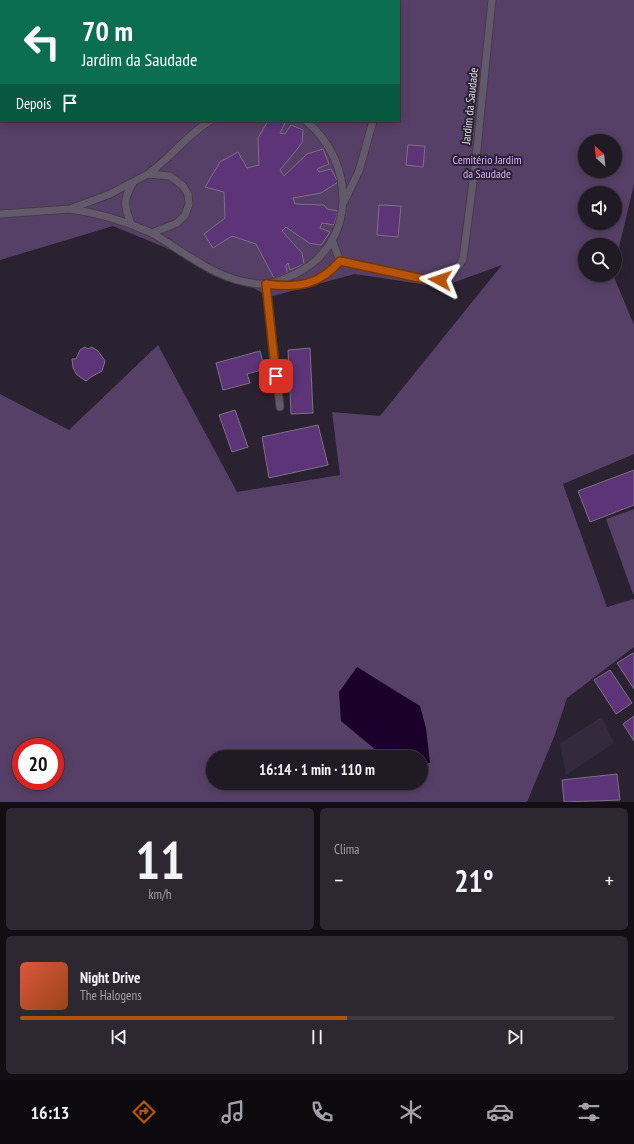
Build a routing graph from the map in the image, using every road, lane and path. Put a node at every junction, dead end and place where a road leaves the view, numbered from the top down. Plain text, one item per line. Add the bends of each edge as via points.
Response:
1 (492, 0) edge
2 (208, 122) edge
3 (307, 122) edge
4 (373, 122) edge
5 (148, 174) junction
6 (134, 182) junction
7 (344, 202) junction
8 (70, 209) junction
9 (0, 214) edge
10 (131, 224) junction
11 (152, 233) junction
12 (332, 240) junction
13 (340, 261) junction
14 (266, 284) junction
15 (280, 407) dead end

1 - 13 lane, Jardim da Saudade via 476,159 463,259 458,269 440,280 428,280
2 - 5 lane
3 - 7 lane via 317,130 336,162
4 - 7 lane via 358,171
5 - 6 lane
5 - 11 lane via 161,174 178,179 184,186 188,199 185,215 177,223
6 - 8 lane via 95,201
6 - 10 lane via 125,201
7 - 12 lane
8 - 9 lane
8 - 10 lane via 97,213
10 - 11 lane
11 - 14 lane via 214,271 249,283
12 - 13 lane
12 - 14 lane via 315,261 303,270
13 - 14 lane via 320,279 303,285 287,287
14 - 15 lane

